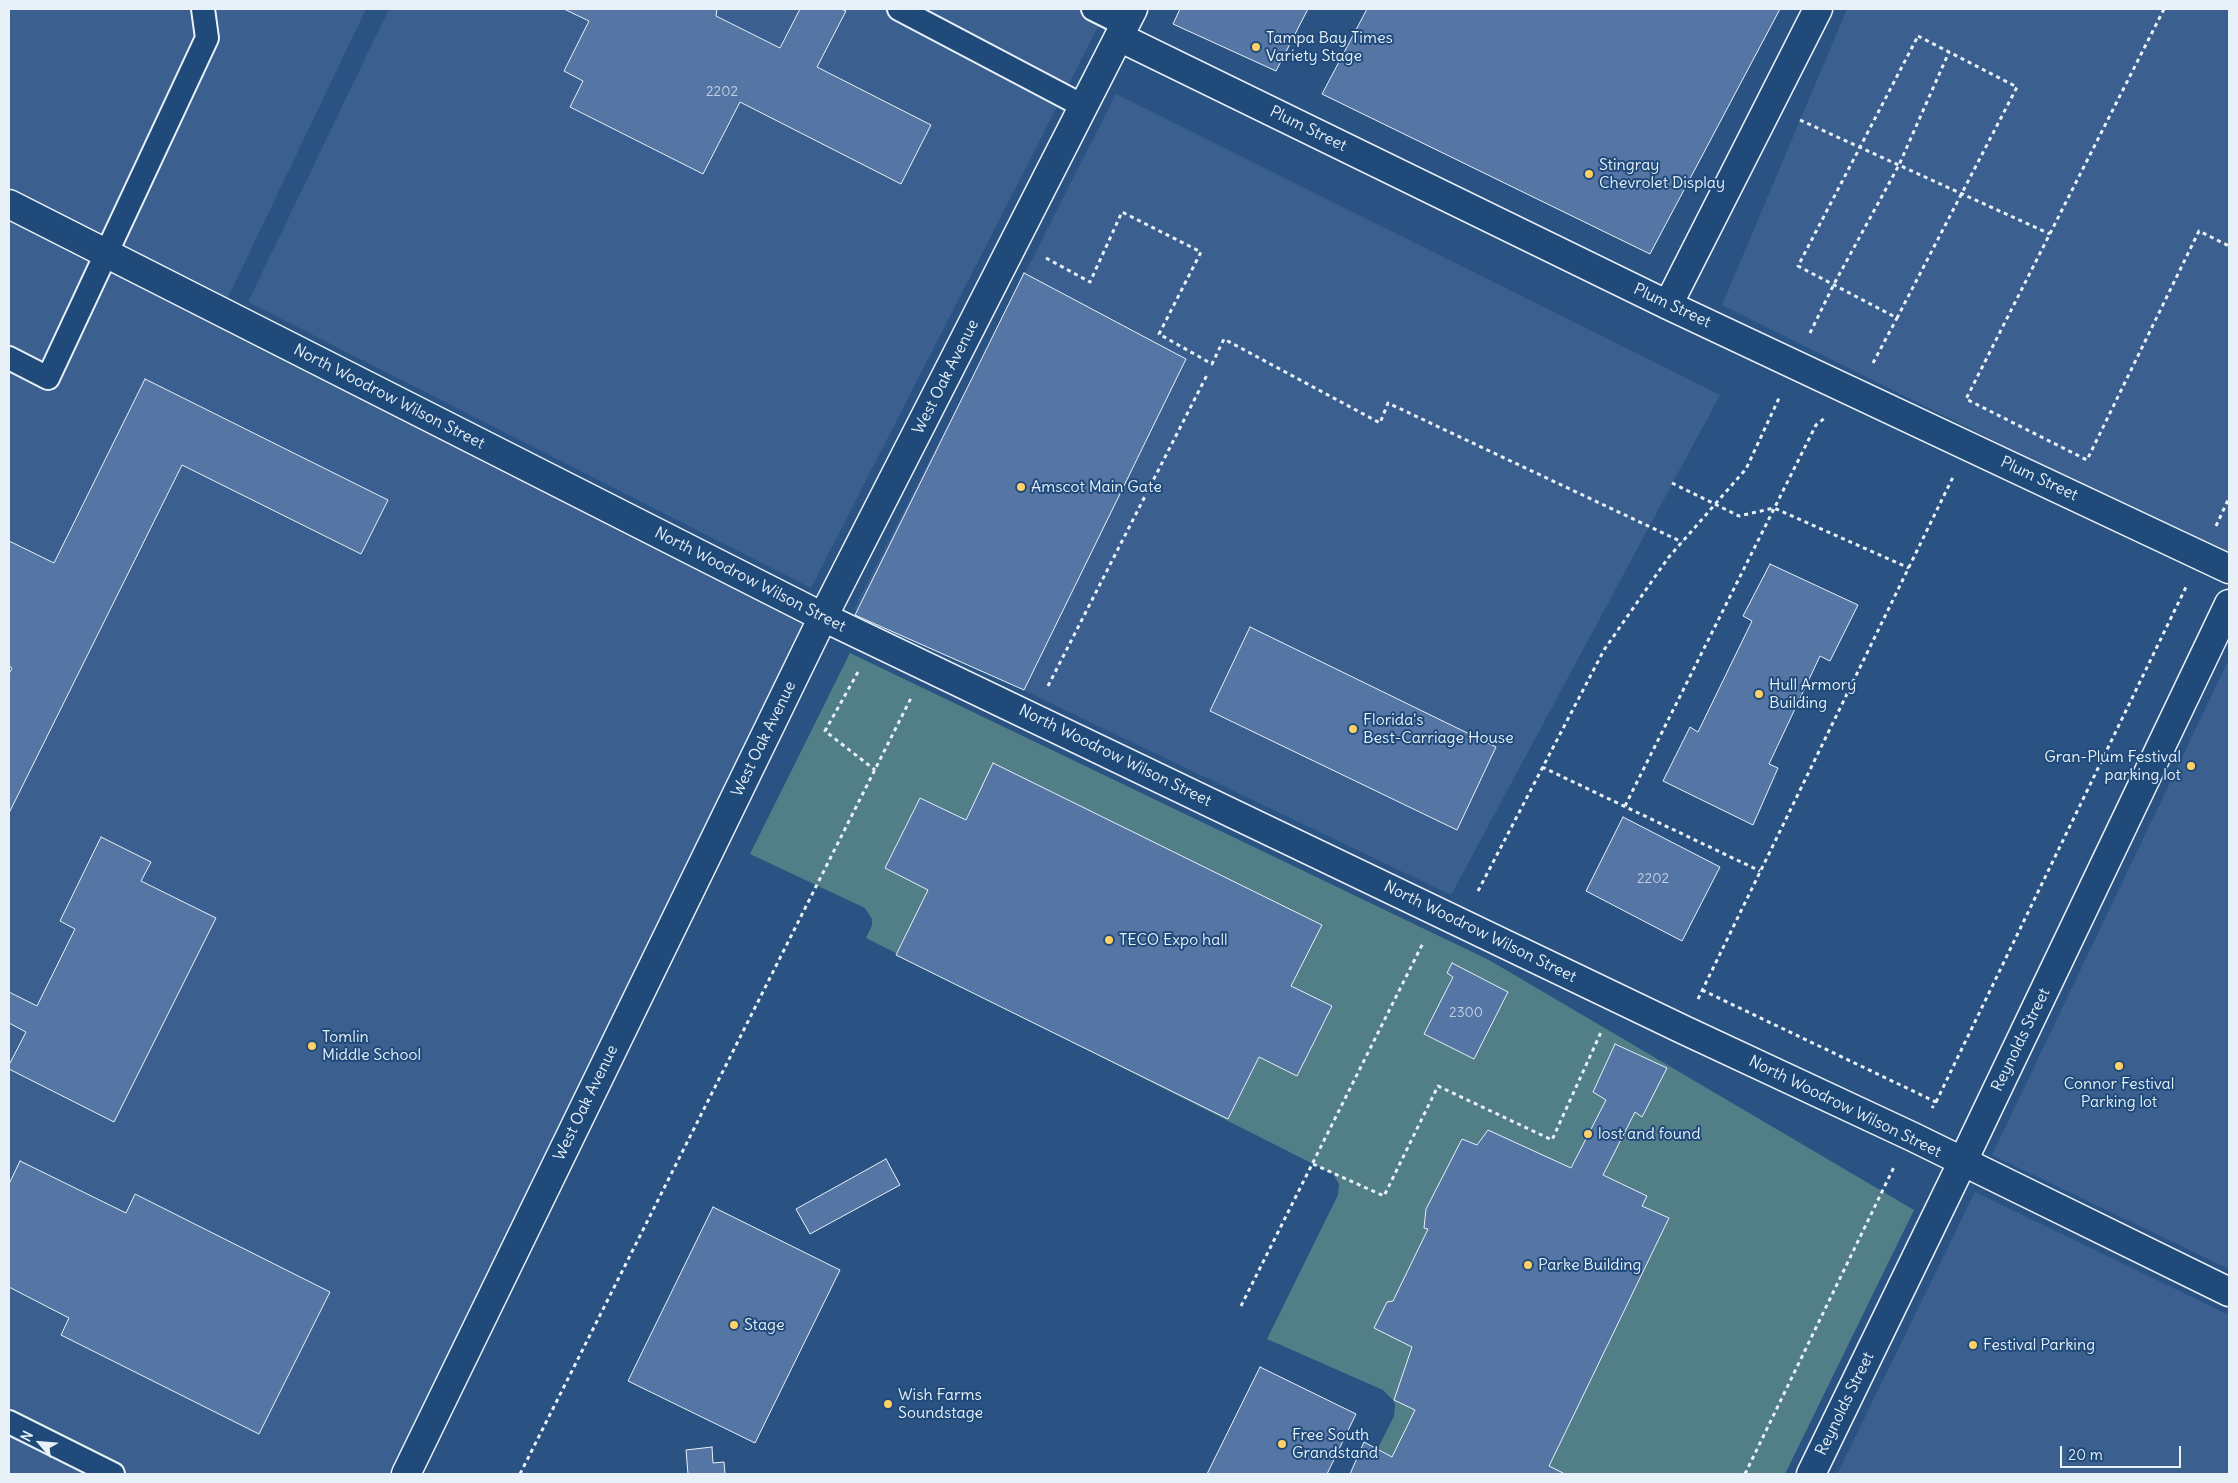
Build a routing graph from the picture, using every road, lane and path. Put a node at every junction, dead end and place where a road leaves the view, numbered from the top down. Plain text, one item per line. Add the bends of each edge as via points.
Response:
1 (203, 9) edge
2 (899, 9) edge
3 (1093, 9) edge
4 (1818, 9) edge
5 (2164, 9) edge
6 (1125, 24) edge
7 (1949, 52) junction
8 (1769, 105) junction
9 (1083, 106) junction
10 (1860, 147) junction
11 (1899, 165) junction
12 (1962, 194) junction
13 (9, 204) edge
14 (2050, 234) junction
15 (2229, 246) edge
16 (107, 254) junction
17 (1042, 256) dead end
18 (1834, 284) junction
19 (1668, 305) junction
20 (1898, 318) junction
21 (9, 358) edge
22 (1795, 364) junction
23 (1207, 375) dead end
24 (1857, 394) junction
25 (1986, 409) junction
26 (1968, 446) junction
27 (1672, 483) dead end
28 (2229, 498) edge
29 (1715, 504) junction
30 (1774, 508) junction
31 (1682, 542) junction
32 (2202, 555) junction
33 (1909, 568) junction
34 (2229, 569) edge
35 (2227, 617) edge
36 (823, 618) junction
37 (859, 670) dead end
38 (913, 693) dead end
39 (1033, 716) junction
40 (1542, 767) junction
41 (875, 770) junction
42 (1625, 806) junction
43 (1760, 871) junction
44 (1462, 924) junction
45 (1604, 1027) dead end
46 (1684, 1030) junction
47 (1936, 1102) dead end
48 (1962, 1163) junction
49 (1313, 1164) junction
50 (1894, 1166) dead end
51 (2229, 1292) edge
52 (1241, 1306) dead end
53 (9, 1422) edge
54 (113, 1474) edge
55 (406, 1474) edge
56 (520, 1474) edge
57 (1745, 1474) edge
58 (1811, 1474) edge

1 - 16 lane via 207,38
2 - 9 lane
3 - 6 lane
4 - 8 street
5 - 14 path
6 - 9 street, West Oak Avenue
6 - 19 street, Plum Street
7 - 10 path via 1918,36
7 - 11 path
7 - 12 path via 2017,87
8 - 10 path
8 - 19 street
9 - 36 street, West Oak Avenue
10 - 11 path
10 - 18 path via 1798,266
11 - 12 path
11 - 18 path
12 - 14 path
12 - 20 path
13 - 16 street, North Woodrow Wilson Street
14 - 25 path via 1966,399
15 - 25 path via 2199,231 2087,460
16 - 21 lane via 48,378
16 - 36 street, North Woodrow Wilson Street
17 - 31 path via 1090,282 1122,212 1201,252 1159,334 1212,364 1224,339 1380,423 1388,403
18 - 20 path
18 - 22 path
19 - 22 street, Plum Street
20 - 24 path
22 - 24 street, Plum Street
22 - 29 path via 1746,469
23 - 39 path
24 - 26 street, Plum Street
24 - 30 path via 1816,425
25 - 26 path
26 - 32 street, Plum Street
26 - 33 path
27 - 29 path
28 - 32 path
29 - 30 path via 1739,516
29 - 31 path
30 - 33 path
30 - 42 path
31 - 40 path via 1604,650
32 - 34 street, Plum Street
32 - 47 path
33 - 43 path
35 - 48 street, Reynolds Street
36 - 39 street, North Woodrow Wilson Street
36 - 55 street, West Oak Avenue
37 - 41 path via 825,731
38 - 41 path
39 - 44 street, North Woodrow Wilson Street
40 - 42 path
40 - 44 path
41 - 56 path
42 - 43 path
43 - 46 path
44 - 46 street, North Woodrow Wilson Street
44 - 49 path via 1447,952 1424,940
45 - 49 path via 1552,1140 1438,1086 1384,1196
46 - 48 street, North Woodrow Wilson Street
48 - 51 street, North Woodrow Wilson Street
48 - 58 street, Reynolds Street
49 - 52 path
50 - 57 path
53 - 54 lane

